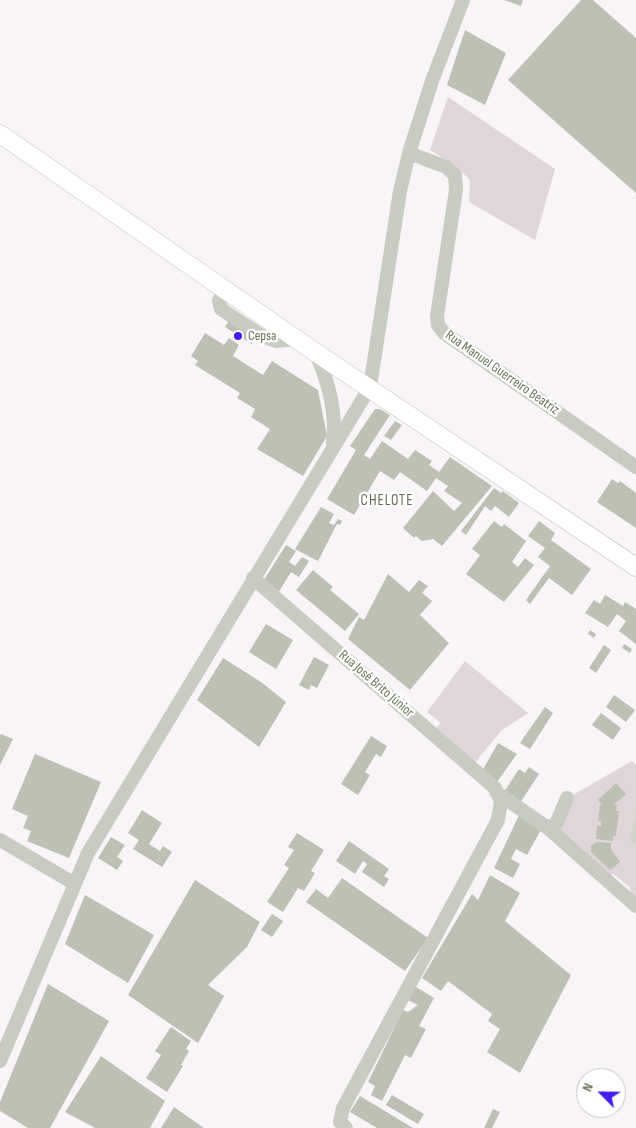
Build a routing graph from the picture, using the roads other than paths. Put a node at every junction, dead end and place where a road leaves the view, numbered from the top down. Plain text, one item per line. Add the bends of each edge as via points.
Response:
1 (463, 0) edge
2 (0, 134) edge
3 (409, 152) junction
4 (223, 301) junction
5 (297, 339) junction
6 (315, 352) junction
7 (370, 387) junction
8 (333, 446) junction
9 (636, 467) edge
10 (636, 567) edge
11 (253, 578) junction
12 (496, 792) junction
13 (567, 798) dead end
14 (548, 828) junction
15 (0, 840) edge
16 (75, 884) junction
17 (636, 906) edge
18 (0, 1061) edge
19 (346, 1128) edge

1 - 3 street
2 - 4 main road via 196,269
3 - 7 street
3 - 9 street, Rua Manuel Guerreiro Beatriz via 446,167 455,175 456,190 438,325 444,333
4 - 5 main road
4 - 5 street via 262,336 276,341
5 - 6 main road
6 - 7 main road
6 - 8 street via 326,375 332,405
7 - 8 street
7 - 10 main road
8 - 11 street
11 - 12 street, Rua José Brito Júnior
11 - 16 street via 88,853
12 - 14 street, Rua José Brito Júnior
12 - 19 street via 501,801 498,820 343,1108 340,1122
13 - 14 street via 556,824
14 - 17 street, Rua José Brito Júnior
15 - 16 street
16 - 18 street

